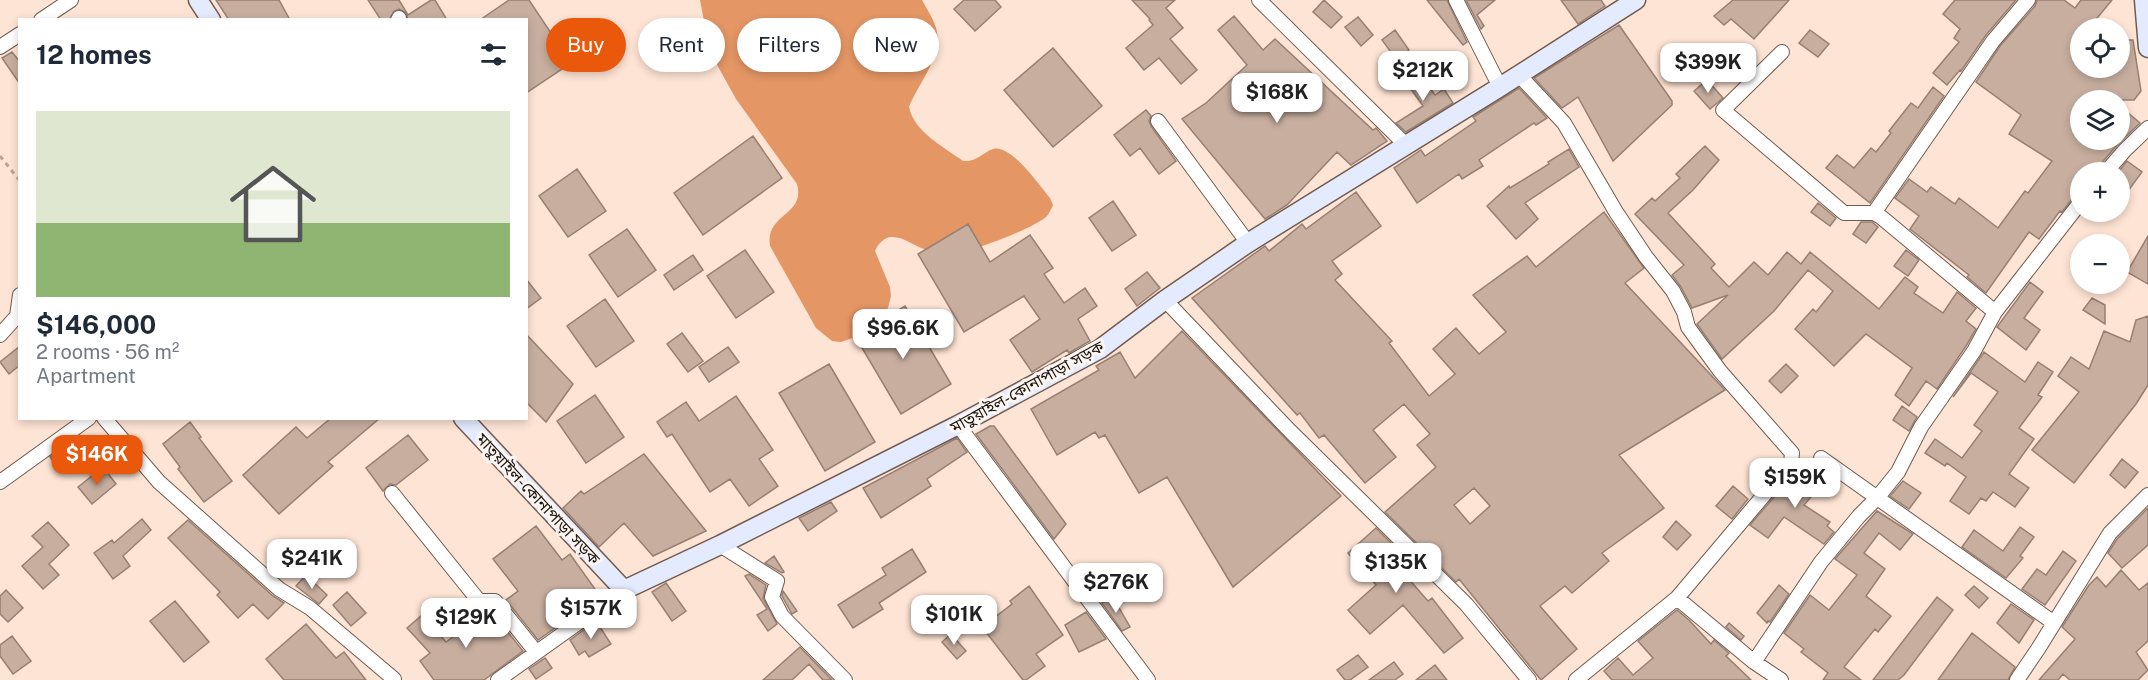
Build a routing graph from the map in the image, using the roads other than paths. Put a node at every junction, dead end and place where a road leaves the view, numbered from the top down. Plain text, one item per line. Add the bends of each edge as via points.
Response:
1 (71, 0) edge
2 (198, 0) edge
3 (1258, 0) edge
4 (1456, 0) edge
5 (1636, 0) edge
6 (2028, 0) edge
7 (2144, 0) edge
8 (44, 18) edge
9 (210, 18) edge
10 (18, 35) edge
11 (0, 47) edge
12 (2148, 48) edge
13 (1782, 52) dead end
14 (1519, 75) junction
15 (1500, 87) junction
16 (1158, 121) dead end
17 (2148, 128) edge
18 (1406, 145) junction
19 (2115, 162) edge
20 (1874, 213) junction
21 (2070, 216) edge
22 (1248, 243) junction
23 (1165, 300) junction
24 (1995, 312) junction
25 (18, 317) edge
26 (0, 335) edge
27 (86, 420) edge
28 (106, 420) edge
29 (465, 420) edge
30 (958, 425) junction
31 (1821, 458) dead end
32 (0, 482) edge
33 (392, 493) dead end
34 (2148, 495) edge
35 (1877, 498) junction
36 (720, 544) junction
37 (624, 590) junction
38 (1677, 598) junction
39 (2054, 623) junction
40 (536, 652) junction
41 (1754, 662) junction
42 (515, 675) edge
43 (394, 679) edge
44 (498, 680) edge
45 (845, 680) edge
46 (1148, 680) edge
47 (1529, 680) edge
48 (1576, 680) edge
49 (1781, 680) edge
50 (2017, 680) edge

1 - 8 street
2 - 9 main road
3 - 18 street
4 - 15 street
5 - 14 main road, মাতুয়াইল-কোনাপাড়া সড়ক
6 - 20 street via 1993,41
7 - 12 main road
10 - 11 street
13 - 20 street via 1723,110 1844,213
14 - 15 main road, মাতুয়াইল-কোনাপাড়া সড়ক
14 - 38 street via 1564,123 1634,239 1673,291 1688,327 1720,371 1792,453 1791,463
15 - 18 main road, মাতুয়াইল-কোনাপাড়া সড়ক
16 - 22 street
17 - 19 street
18 - 22 main road, মাতুয়াইল-কোনাপাড়া সড়ক
20 - 24 street
21 - 24 street
22 - 23 main road, মাতুয়াইল-কোনাপাড়া সড়ক
23 - 30 main road, মাতুয়াইল-কোনাপাড়া সড়ক via 1100,350
23 - 47 street via 1290,431 1466,604
24 - 35 street via 1974,351 1921,427 1898,472
25 - 26 street
27 - 32 street
28 - 43 street via 159,482 279,589 310,609
29 - 37 main road, মাতুয়াইল-কোনাপাড়া সড়ক
30 - 36 main road, মাতুয়াইল-কোনাপাড়া সড়ক
30 - 46 street
31 - 35 street
33 - 40 street via 479,601 495,601
34 - 39 street via 2110,533
35 - 39 street
35 - 41 street via 1821,562
36 - 37 main road, মাতুয়াইল-কোনাপাড়া সড়ক
36 - 45 street via 777,581 772,597 782,616
37 - 40 street
38 - 41 street
38 - 48 street
39 - 50 street
40 - 42 street
41 - 49 street
42 - 44 street

